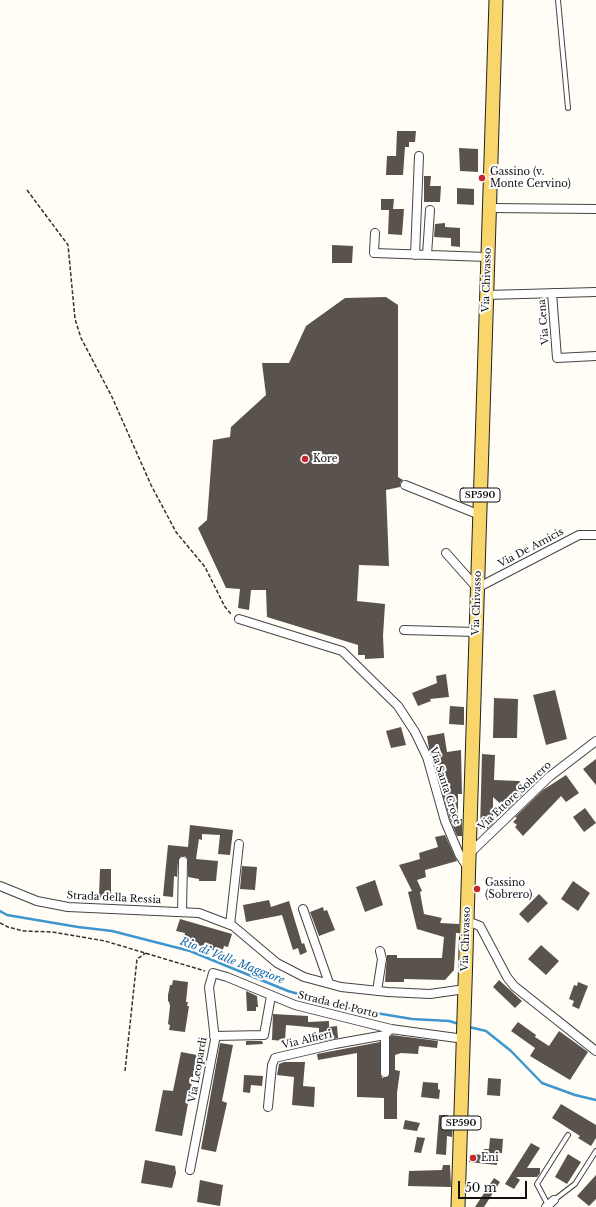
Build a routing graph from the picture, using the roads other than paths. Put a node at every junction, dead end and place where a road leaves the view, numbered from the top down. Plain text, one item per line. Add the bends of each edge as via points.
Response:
1 (496, 0) edge
2 (558, 0) edge
3 (568, 108) dead end
4 (420, 156) dead end
5 (489, 208) junction
6 (596, 209) edge
7 (430, 210) dead end
8 (375, 233) dead end
9 (415, 255) junction
10 (427, 255) junction
11 (488, 258) junction
12 (596, 292) edge
13 (552, 293) junction
14 (486, 295) junction
15 (596, 356) edge
16 (405, 485) dead end
17 (480, 515) junction
18 (596, 535) edge
19 (446, 553) dead end
20 (477, 588) junction
21 (239, 619) road end
22 (404, 630) dead end
23 (476, 632) junction
24 (596, 741) edge
25 (239, 844) dead end
26 (469, 854) junction
27 (183, 861) dead end
28 (469, 868) junction
29 (0, 886) edge
30 (303, 909) dead end
31 (182, 912) junction
32 (467, 920) junction
33 (230, 925) junction
34 (380, 951) dead end
35 (213, 973) joint
36 (330, 983) junction
37 (465, 989) junction
38 (377, 991) junction
39 (271, 996) junction
40 (391, 1029) junction
41 (385, 1035) junction
42 (214, 1036) junction
43 (464, 1039) junction
44 (596, 1051) edge
45 (385, 1073) dead end
46 (268, 1107) dead end
47 (568, 1135) dead end
48 (596, 1151) edge
49 (190, 1170) dead end
50 (549, 1204) edge
51 (458, 1207) edge

1 - 5 main road, Via Chivasso / SP590
2 - 3 lane
4 - 9 street
5 - 6 street
5 - 11 main road, Via Chivasso / SP590
7 - 10 street
8 - 9 street via 374,253
9 - 10 street
10 - 11 street
11 - 14 main road, Via Chivasso / SP590
12 - 13 street, Via Cena
13 - 14 street, Via Cena
13 - 15 street, Via Cena via 557,358
14 - 17 main road, Via Chivasso / SP590
16 - 17 street
17 - 20 main road, Via Chivasso / SP590
18 - 20 street, Via De Amicis via 579,535
19 - 20 street
20 - 23 main road, Via Chivasso / SP590
21 - 28 street, Via Santa Croce via 342,651 398,706 416,732 427,757 444,821 459,854
22 - 23 street
23 - 26 main road, Via Chivasso / SP590
24 - 26 street, Via Ettore Sobrero via 549,777
25 - 33 street
26 - 28 main road, Via Chivasso / SP590
27 - 31 street
28 - 32 main road, Via Chivasso / SP590
29 - 31 street, Strada della Ressia via 37,901 68,907
30 - 36 street
31 - 33 street, Strada della Ressia via 199,913
32 - 37 main road, Via Chivasso / SP590
32 - 44 street via 480,926 506,977 514,986
33 - 36 street, Strada della Ressia via 277,963 304,977
34 - 38 street via 382,959
35 - 39 street, Strada del Porto
35 - 42 street, Via Leopardi via 210,987
36 - 38 street, Strada della Ressia
37 - 38 street, Strada della Ressia via 430,994
37 - 43 main road, Via Chivasso / SP590
39 - 40 street, Strada del Porto via 295,1005
39 - 42 street via 264,1036
40 - 41 street
40 - 43 street, Strada del Porto
41 - 45 street
41 - 46 street, Via Alfieri via 275,1058
42 - 49 street, Via Leopardi
43 - 51 main road, Via Chivasso / SP590
47 - 50 lane via 537,1184
48 - 50 lane via 575,1184

